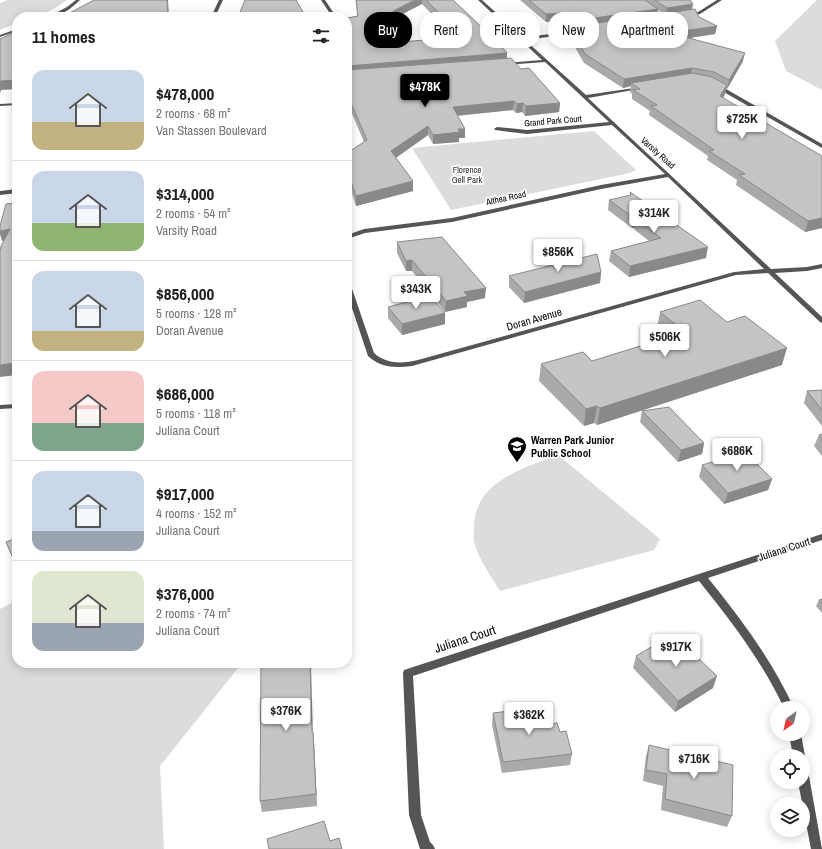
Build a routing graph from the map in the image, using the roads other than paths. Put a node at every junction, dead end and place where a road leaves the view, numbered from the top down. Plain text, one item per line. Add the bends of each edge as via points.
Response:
1 (78, 0) edge
2 (221, 0) edge
3 (323, 0) edge
4 (480, 0) edge
5 (720, 0) edge
6 (60, 12) edge
7 (215, 12) edge
8 (330, 12) edge
9 (493, 12) edge
10 (688, 15) edge
11 (12, 32) edge
12 (0, 36) edge
13 (531, 48) edge
14 (545, 61) junction
15 (497, 65) edge
16 (712, 83) edge
17 (643, 87) edge
18 (585, 97) junction
19 (12, 104) edge
20 (0, 105) edge
21 (612, 123) junction
22 (496, 129) dead end
23 (822, 146) edge
24 (669, 175) junction
25 (12, 192) edge
26 (0, 193) edge
27 (352, 235) edge
28 (822, 266) edge
29 (770, 272) junction
30 (352, 299) edge
31 (822, 321) edge
32 (12, 406) edge
33 (0, 407) edge
34 (822, 537) edge
35 (701, 577) junction
36 (786, 701) edge
37 (805, 789) edge
38 (429, 849) edge
39 (817, 849) edge

1 - 6 street
2 - 7 street
3 - 8 street
4 - 9 street, Varsity Road
5 - 10 street via 698,13
11 - 12 street
13 - 14 street, Varsity Road
14 - 15 street
14 - 18 street, Varsity Road
16 - 23 street
17 - 18 street
18 - 21 street, Varsity Road
19 - 20 street
21 - 22 street, Grand Park Court via 527,132
21 - 24 street, Varsity Road
24 - 27 street, Althea Road via 601,187 452,220 364,231
24 - 29 street, Varsity Road
25 - 26 street
28 - 29 street, Doran Avenue
29 - 30 street, Doran Avenue via 736,273 405,365 387,364 371,354
29 - 31 street, Varsity Road
32 - 33 street
34 - 35 street, Juliana Court
35 - 36 street via 727,608 774,678
35 - 38 street, Juliana Court via 408,673 415,815
37 - 39 street

